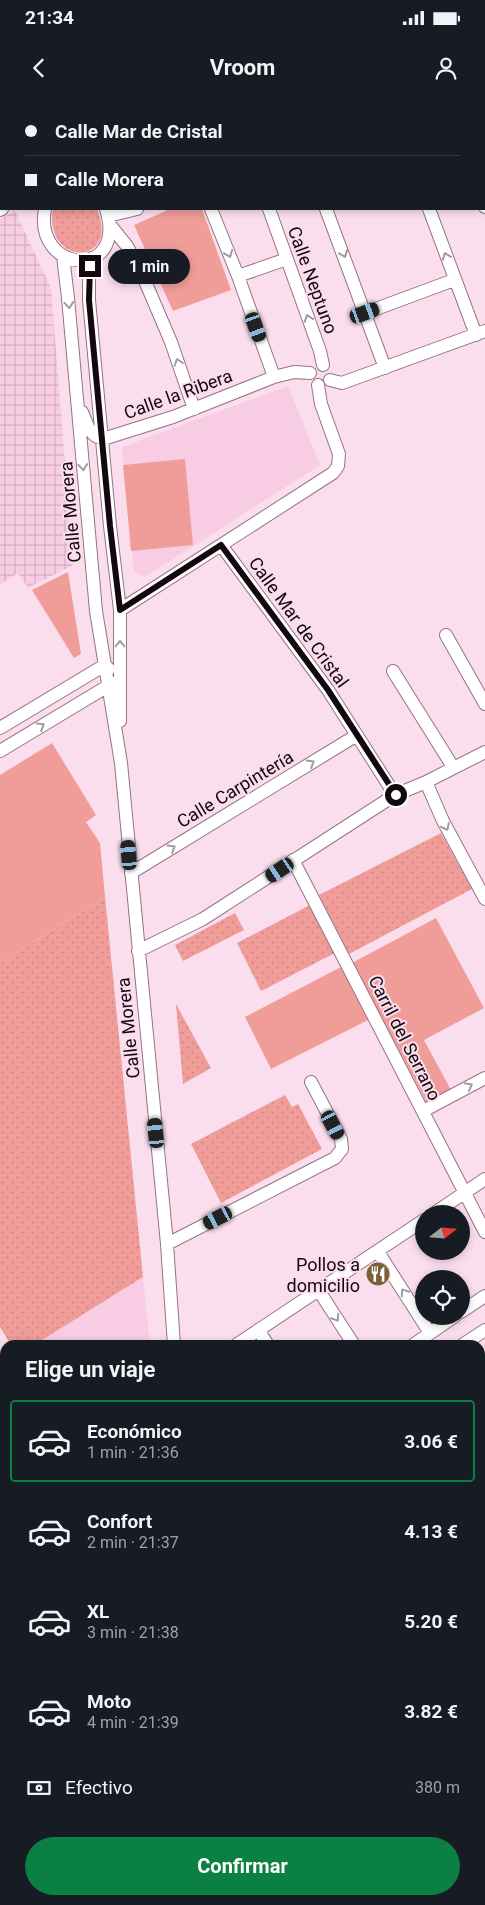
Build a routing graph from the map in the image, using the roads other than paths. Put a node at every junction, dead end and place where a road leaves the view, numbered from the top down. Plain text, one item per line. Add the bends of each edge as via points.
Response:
1 (36, 210) edge
2 (45, 210) edge
3 (133, 210) edge
4 (211, 210) edge
5 (269, 210) edge
6 (326, 210) edge
7 (429, 210) edge
8 (108, 216) edge
9 (44, 226) junction
10 (63, 256) junction
11 (92, 258) junction
12 (287, 259) junction
13 (238, 276) junction
14 (454, 280) junction
15 (365, 313) junction
16 (480, 333) edge
17 (323, 365) junction
18 (385, 368) junction
19 (310, 373) junction
20 (274, 377) junction
21 (330, 380) junction
22 (318, 385) junction
23 (78, 401) junction
24 (194, 408) junction
25 (103, 438) junction
26 (221, 545) junction
27 (120, 610) junction
28 (446, 635) dead end
29 (105, 665) junction
30 (393, 671) dead end
31 (120, 677) junction
32 (108, 687) junction
33 (485, 704) edge
34 (0, 728) edge
35 (357, 735) junction
36 (0, 751) edge
37 (485, 752) edge
38 (121, 763) junction
39 (453, 767) junction
40 (426, 782) junction
41 (396, 795) junction
42 (293, 860) junction
43 (131, 873) junction
44 (485, 899) edge
45 (138, 951) junction
46 (485, 1078) edge
47 (310, 1082) dead end
48 (423, 1111) junction
49 (485, 1179) edge
50 (465, 1192) junction
51 (446, 1205) edge
52 (415, 1226) edge
53 (485, 1232) edge
54 (167, 1244) junction
55 (378, 1252) junction
56 (171, 1289) junction
57 (319, 1291) junction
58 (485, 1296) edge
59 (470, 1306) edge
60 (442, 1325) edge
61 (258, 1330) junction
62 (485, 1330) edge
63 (430, 1333) junction
64 (174, 1340) edge
65 (181, 1340) edge
66 (243, 1340) edge
67 (265, 1340) edge
68 (351, 1340) edge
69 (420, 1340) edge
70 (470, 1340) edge

1 - 9 street
2 - 9 street
3 - 8 street
4 -> 13 street
5 - 12 street, Calle Neptuno
6 -> 15 street
14 -> 7 street
8 - 11 street via 106,245 98,256
24 -> 8 street via 142,274
9 - 10 street via 49,239
10 - 11 street via 80,261
10 -> 23 street, Calle Morera
11 - 25 street, Calle Morera via 88,275 89,300
12 - 13 street
17 -> 12 street, Calle Neptuno
13 - 20 street
14 - 15 street
14 - 16 street
15 - 18 street
16 - 18 street
17 - 19 street via 314,367
17 - 21 street via 330,370
18 - 21 street via 342,383
19 - 20 street, Calle la Ribera via 294,372
19 - 22 street via 311,380
20 - 24 street, Calle la Ribera
21 - 22 street
22 - 26 street via 321,404 339,454 338,466
23 - 25 street via 91,434
23 -> 29 street, Calle Morera via 96,611
24 - 25 street, Calle la Ribera
25 - 27 street, Calle Morera
26 - 27 street
26 - 35 street, Calle Mar de Cristal via 328,690
31 -> 27 street, Calle Morera
28 - 33 street
29 - 31 street
29 - 32 street, Calle Morera
29 - 34 street
30 - 39 street
31 - 32 street
31 - 38 street, Calle Morera
36 -> 32 street
32 - 38 street, Calle Morera
35 - 41 street, Calle Mar de Cristal
43 -> 35 street, Calle Carpintería
37 - 39 street
38 - 43 street, Calle Morera
39 - 40 street
40 - 41 street
40 -> 44 street
41 - 42 street
42 - 45 street via 203,919
42 - 48 street, Carril del Serrano
43 - 45 street, Calle Morera
45 - 54 street, Calle Morera
48 -> 46 street
47 - 54 street via 341,1139 342,1149 335,1158
48 - 50 street, Carril del Serrano
49 - 50 street
50 - 51 street
50 - 53 street, Carril del Serrano
52 - 55 street
54 - 56 street, Calle Morera
55 - 57 street
63 -> 55 street
56 - 64 street, Calle Morera
56 - 65 street, Calle Morera
57 - 61 street
57 -> 68 street
58 - 59 street
60 - 63 street
61 - 66 street
61 - 67 street
62 - 70 street
63 - 69 street

